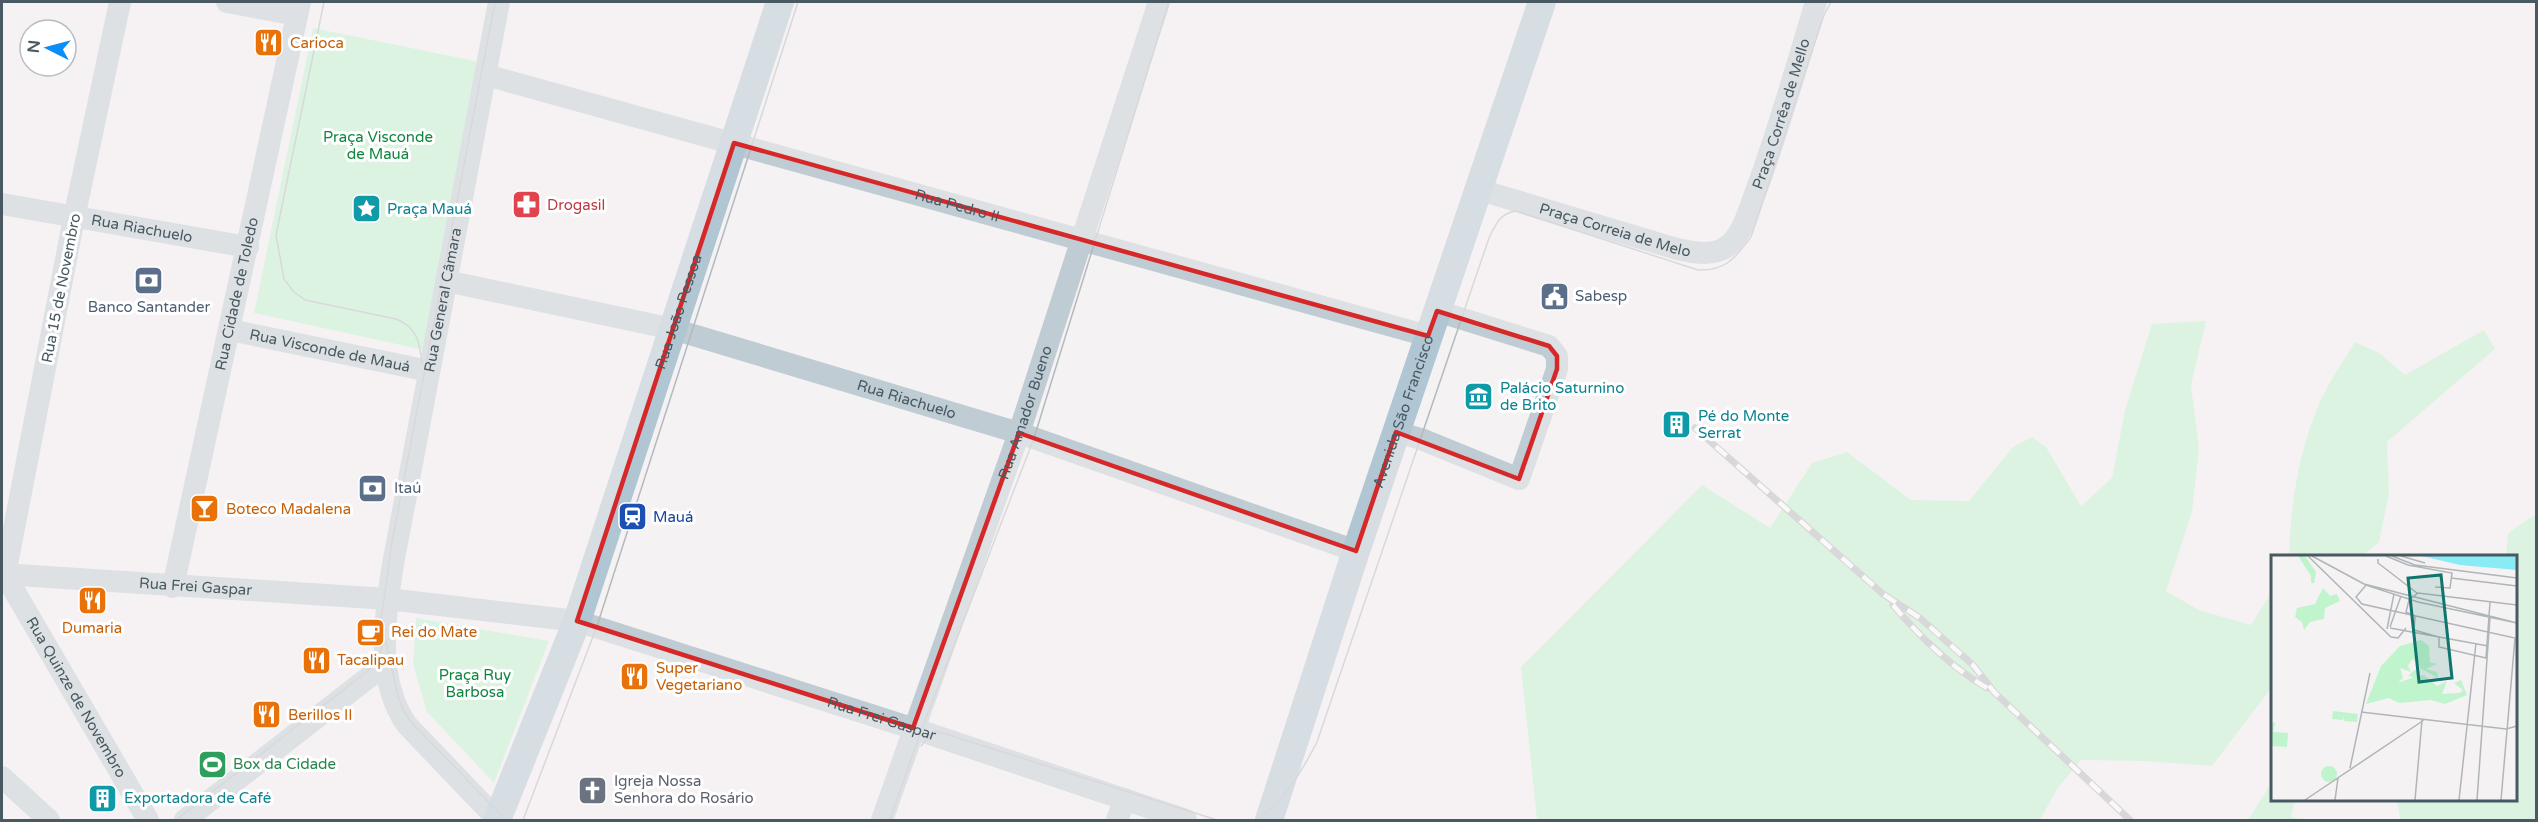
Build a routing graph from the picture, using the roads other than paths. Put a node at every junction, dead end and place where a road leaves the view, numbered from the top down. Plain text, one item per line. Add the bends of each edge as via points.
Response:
1 (120, 2) edge
2 (227, 2) edge
3 (499, 2) edge
4 (780, 2) edge
5 (1159, 2) edge
6 (1542, 2) edge
7 (1816, 2) edge
8 (298, 8) edge
9 (486, 75) junction
10 (734, 143) junction
11 (1480, 190) junction
12 (2, 204) edge
13 (74, 218) junction
14 (1742, 226) joint
15 (1082, 239) junction
16 (248, 247) junction
17 (446, 281) junction
18 (1433, 323) junction
19 (673, 329) junction
20 (230, 330) junction
21 (429, 371) junction
22 (1396, 432) junction
23 (1019, 433) junction
24 (1356, 551) junction
25 (3, 575) edge
26 (173, 587) junction
27 (388, 599) junction
28 (577, 621) junction
29 (387, 663) junction
30 (913, 728) junction
31 (2, 777) edge
32 (1125, 799) junction
33 (49, 820) edge
34 (148, 820) edge
35 (185, 820) edge
36 (498, 820) edge
37 (882, 820) edge
38 (1117, 820) edge
39 (1186, 820) edge
40 (1269, 820) edge

1 - 13 street, Rua 15 de Novembro
2 - 8 street
3 - 9 street, Rua General Câmara
4 - 10 main road, Rua João Pessoa
5 - 15 street, Rua Amador Bueno
6 - 11 main road, Avenida São Francisco
7 - 14 street, Praça Corrêa de Mello via 1768,157
8 - 16 street, Rua Cidade de Toledo
9 - 10 street, Rua Pedro II
9 - 17 street, Rua General Câmara
10 - 15 street, Rua Pedro II
10 - 19 main road, Rua João Pessoa
11 - 14 street, Praça Correia de Melo via 1692,252 1709,253 1725,247 1733,242
11 - 18 main road, Avenida São Francisco
12 - 13 street, Rua Riachuelo
13 - 16 street, Rua Riachuelo
13 - 25 street, Rua 15 de Novembro
15 - 18 street, Rua Pedro II
15 - 23 street, Rua Amador Bueno
16 - 20 street, Rua Cidade de Toledo
17 - 19 street, Rua Riachuelo
17 - 21 street, Rua General Câmara
18 - 22 main road, Avenida São Francisco
18 - 22 street, Rua Pedro II via 1549,346 1557,356 1557,369 1519,479
19 - 23 street, Rua Riachuelo
19 - 28 main road, Rua João Pessoa
20 - 21 street, Rua Visconde de Mauá
20 - 26 street, Rua Cidade de Toledo
21 - 27 street, Rua General Câmara
22 - 24 main road, Avenida São Francisco
23 - 24 street, Rua Riachuelo
23 - 30 street, Rua Amador Bueno
24 - 40 main road, Avenida São Francisco
25 - 26 street, Rua Frei Gaspar
25 - 34 street, Rua Quinze de Novembro
26 - 27 street, Rua Frei Gaspar
27 - 28 street
27 - 29 street via 384,638
28 - 30 street, Rua Frei Gaspar
28 - 36 main road
29 - 35 street
29 - 36 street via 393,699 407,725
30 - 32 street, Rua Frei Gaspar
30 - 37 street, Rua Amador Bueno
31 - 33 street
32 - 38 street
32 - 39 street, Rua Frei Gaspar

